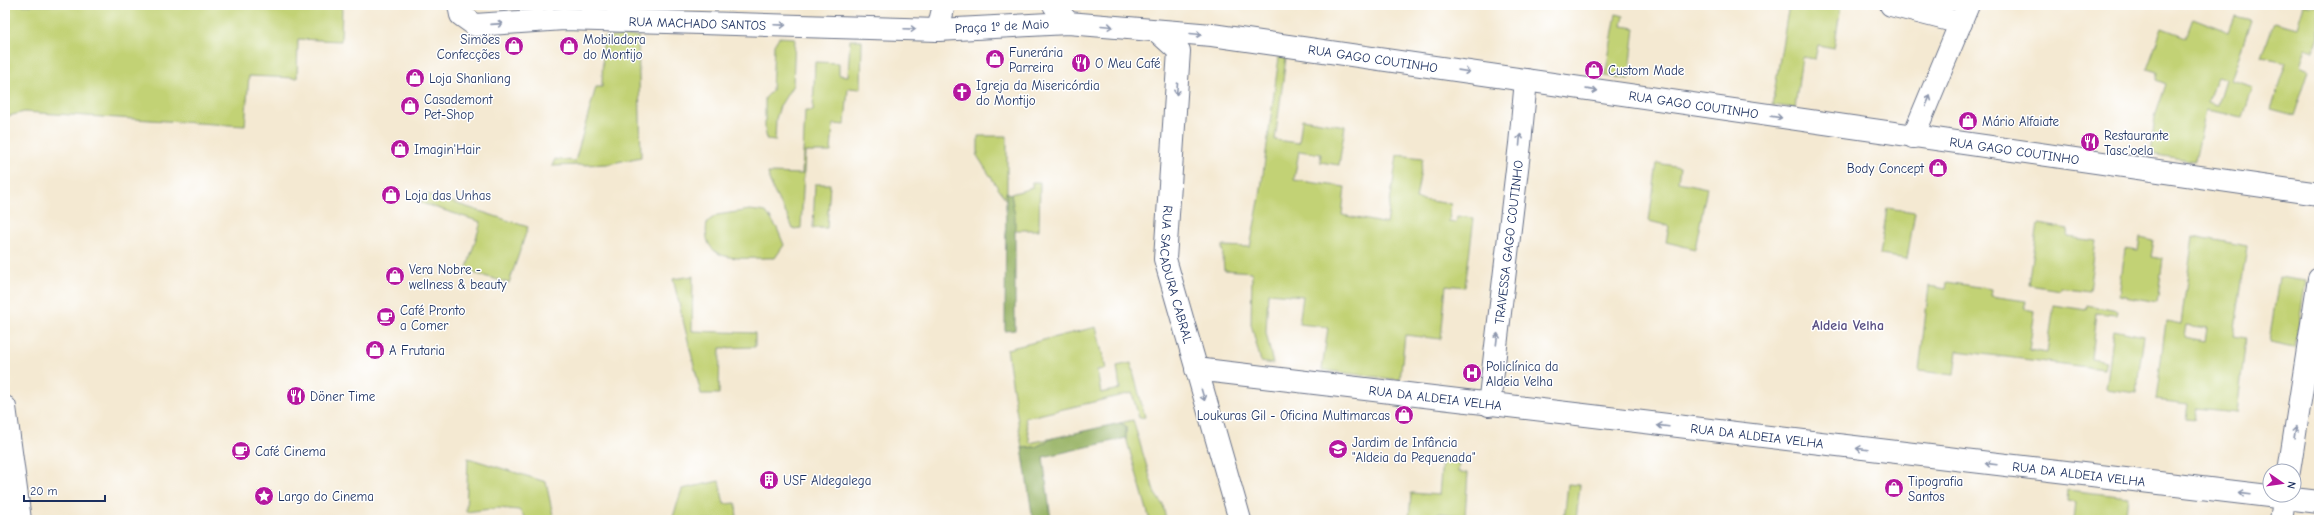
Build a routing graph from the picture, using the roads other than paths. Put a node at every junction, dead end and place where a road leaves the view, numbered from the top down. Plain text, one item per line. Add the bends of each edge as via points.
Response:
1 (944, 5) edge
2 (1054, 5) edge
3 (1891, 5) edge
4 (460, 10) edge
5 (1964, 14) edge
6 (1068, 23) junction
7 (938, 30) junction
8 (1157, 31) junction
9 (1526, 80) junction
10 (1913, 137) junction
11 (2319, 194) edge
12 (2319, 279) edge
13 (1196, 369) junction
14 (1489, 405) junction
15 (5, 407) edge
16 (2289, 463) edge
17 (2262, 494) edge
18 (2302, 500) edge
19 (2319, 502) edge
20 (2283, 503) edge
21 (20, 520) edge
22 (1240, 520) edge
23 (2281, 520) edge

1 - 7 street, Praça 1º de Maio
2 - 6 street, Praça 1º de Maio
3 - 5 street
4 -> 7 street, RUA MACHADO SANTOS via 475,25 564,20
10 -> 5 street
6 - 7 street, Praça 1º de Maio
6 -> 8 street, RUA GAGO COUTINHO
8 -> 9 street, RUA GAGO COUTINHO via 1273,43
8 -> 13 street, RUA SACADURA CABRAL via 1179,51 1165,259
9 -> 10 street, RUA GAGO COUTINHO
14 -> 9 street, TRAVESSA GAGO COUTINHO
10 - 11 street, RUA GAGO COUTINHO
16 -> 12 street
13 - 14 street, RUA DA ALDEIA VELHA
13 -> 22 street, RUA SACADURA CABRAL
17 -> 14 street, RUA DA ALDEIA VELHA
15 - 21 street
18 - 19 street, RUA DA ALDEIA VELHA
20 - 23 street

